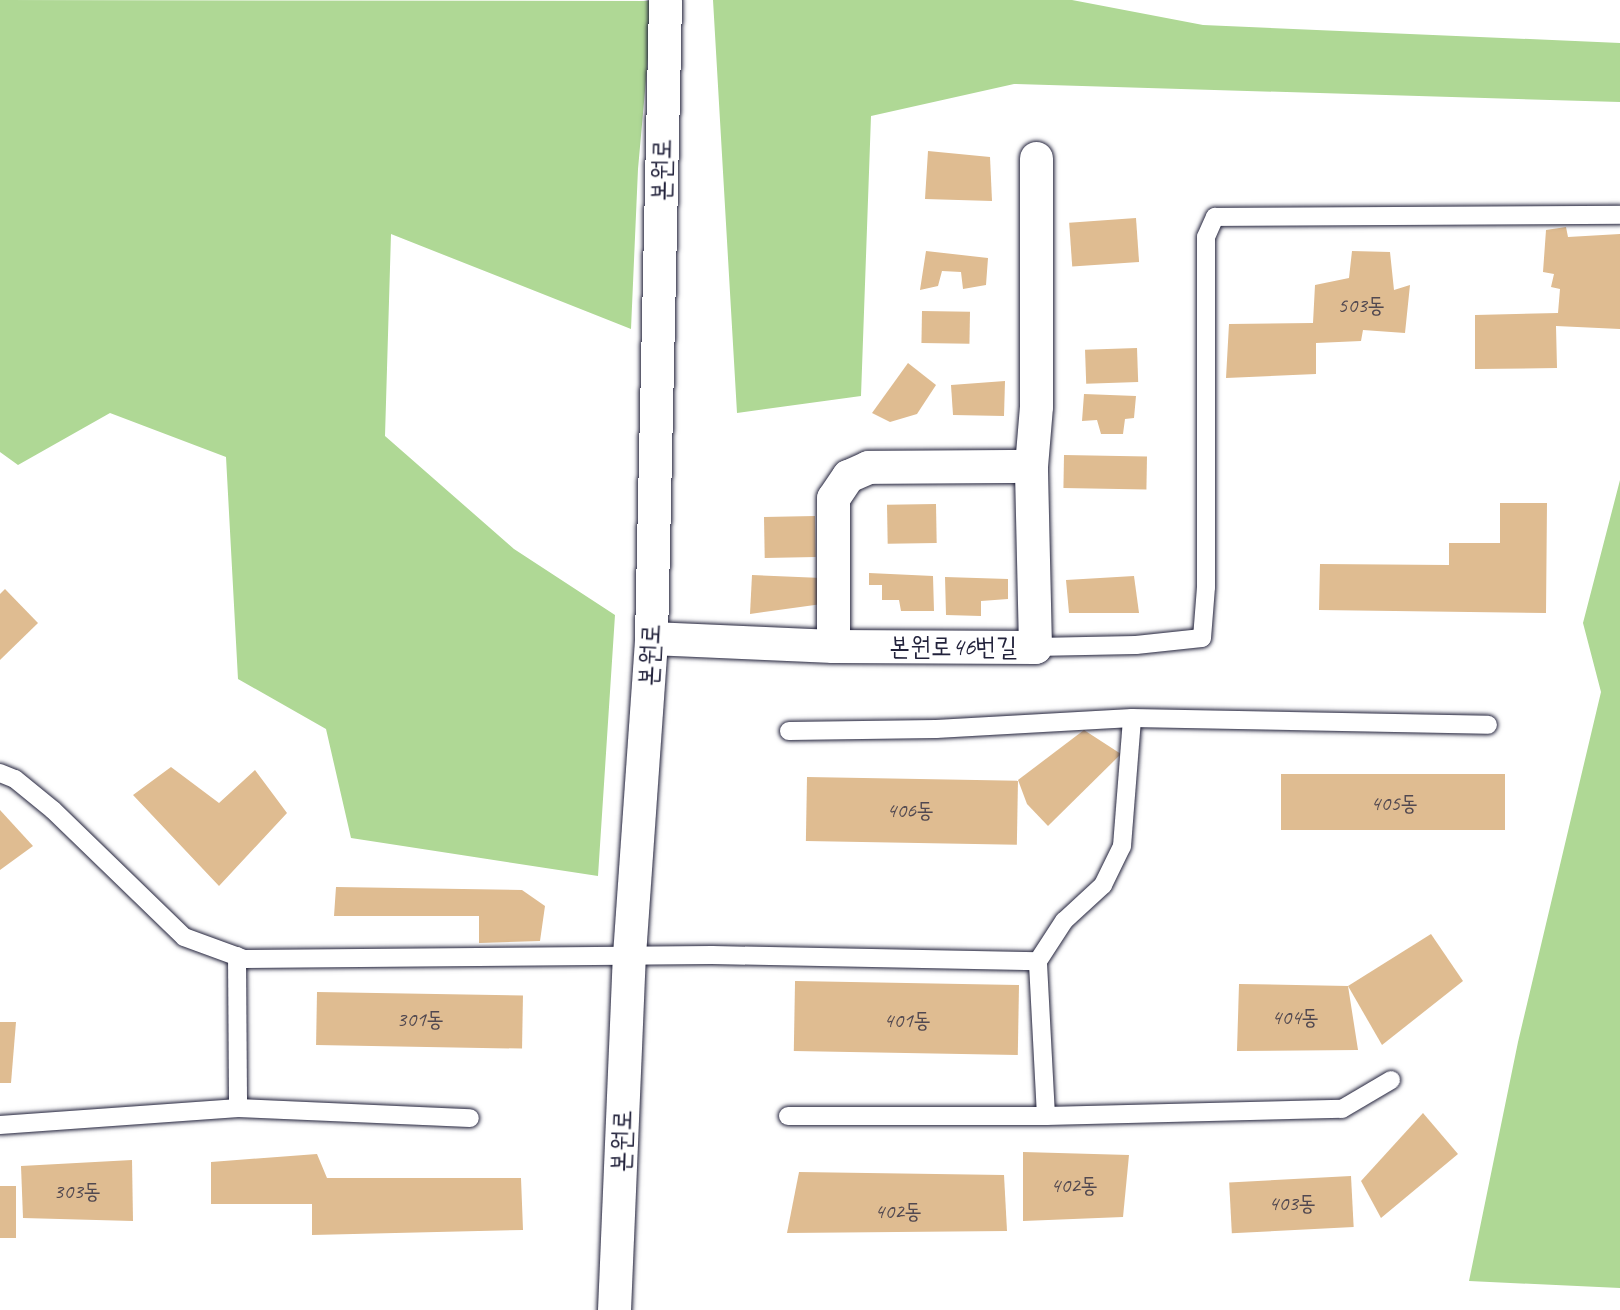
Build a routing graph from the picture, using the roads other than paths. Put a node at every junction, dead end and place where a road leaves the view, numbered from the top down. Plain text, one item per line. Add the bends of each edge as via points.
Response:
1 (665, 0) edge
2 (1036, 158) dead end
3 (1620, 215) edge
4 (1031, 466) junction
5 (651, 638) junction
6 (833, 646) junction
7 (1035, 647) junction
8 (1132, 718) junction
9 (1488, 725) dead end
10 (789, 730) dead end
11 (0, 773) edge
12 (237, 956) junction
13 (629, 956) junction
14 (1038, 961) junction
15 (1391, 1080) dead end
16 (238, 1108) junction
17 (788, 1116) dead end
18 (1046, 1116) junction
19 (470, 1118) dead end
20 (0, 1125) edge
21 (614, 1310) edge

1 - 5 street, 본원로
2 - 4 street, 본원로46번길 via 1036,406
3 - 7 lane via 1215,217 1206,237 1206,587 1202,638 1136,645
4 - 6 street via 868,467 848,476 833,498
4 - 7 street, 본원로46번길
5 - 6 street, 본원로46번길
5 - 13 street, 본원로
6 - 7 street, 본원로46번길
8 - 9 lane
8 - 10 lane via 936,729
8 - 14 lane via 1122,846 1103,885 1064,921
11 - 12 lane via 15,779 52,810 184,937
12 - 13 lane
12 - 16 lane
13 - 14 lane
13 - 21 street, 본원로
14 - 18 lane
15 - 18 lane via 1342,1108
16 - 19 lane
16 - 20 lane
17 - 18 lane

